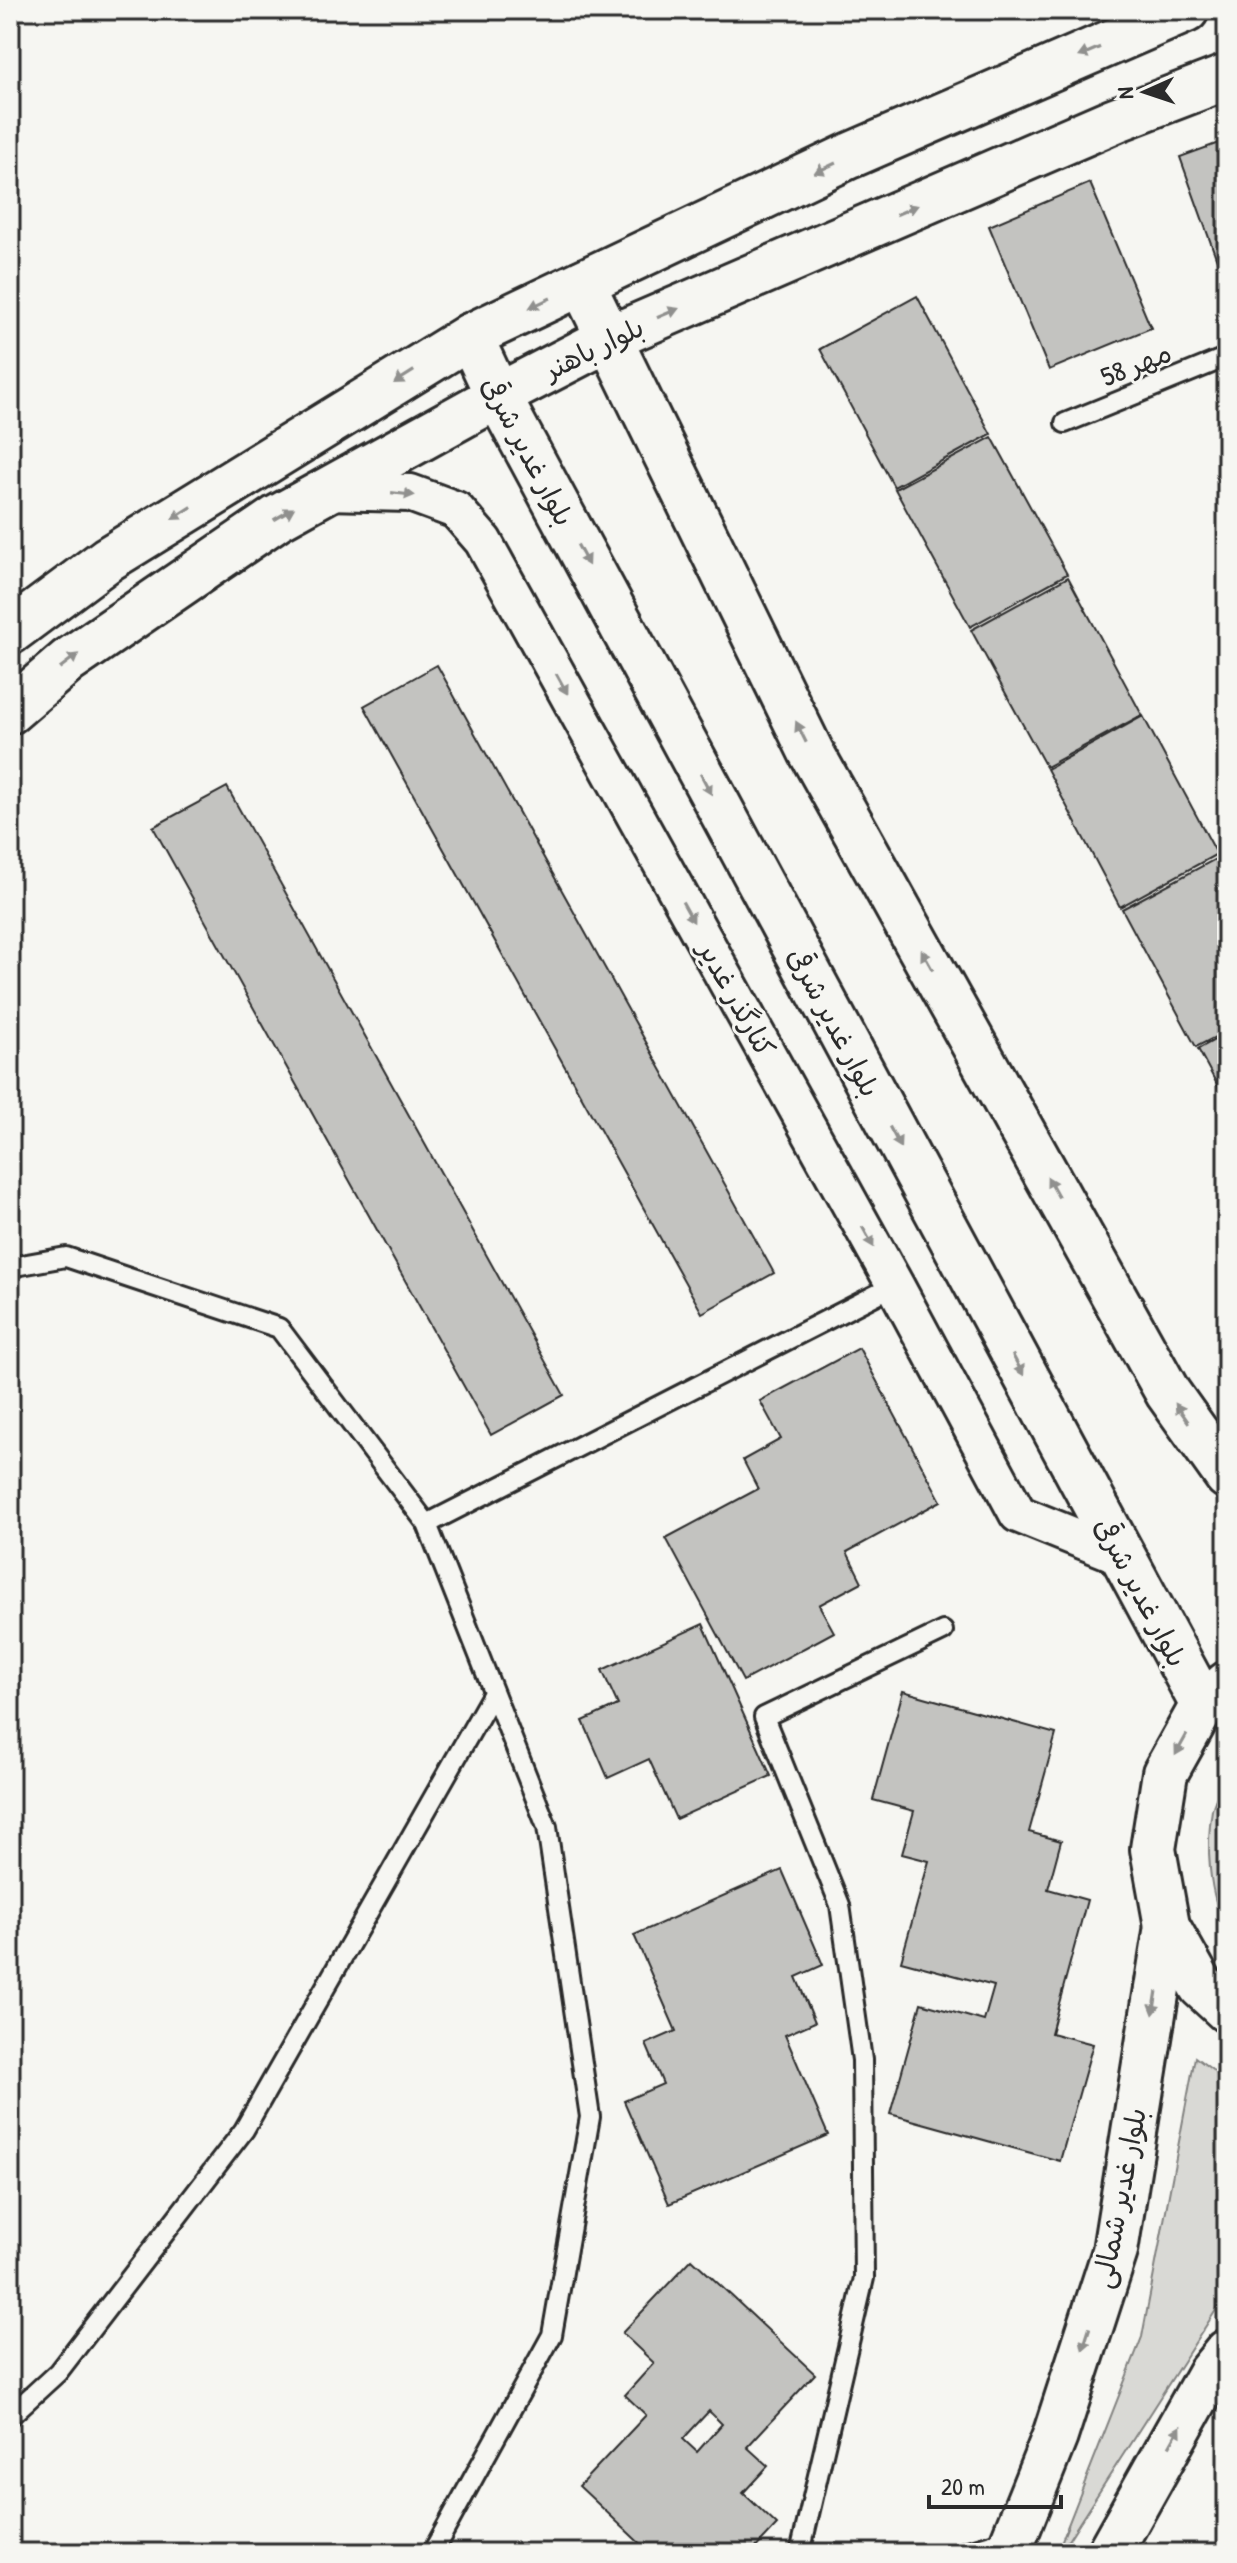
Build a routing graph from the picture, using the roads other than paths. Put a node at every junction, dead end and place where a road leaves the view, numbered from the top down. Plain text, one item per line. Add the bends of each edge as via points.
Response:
1 (1186, 10) edge
2 (1227, 77) edge
3 (582, 283) junction
4 (470, 336) junction
5 (610, 338) junction
6 (1227, 357) edge
7 (498, 396) junction
8 (1065, 423) dead end
9 (326, 491) junction
10 (10, 632) edge
11 (10, 711) edge
12 (10, 1267) edge
13 (895, 1285) junction
14 (1227, 1476) edge
15 (427, 1524) junction
16 (1122, 1556) junction
17 (943, 1631) dead end
18 (493, 1693) junction
19 (1215, 1694) edge
20 (1167, 1926) junction
21 (1227, 2010) edge
22 (1227, 2352) edge
23 (10, 2416) edge
24 (1012, 2545) edge
25 (432, 2553) edge
26 (800, 2553) edge
27 (961, 2553) edge
28 (1109, 2553) edge

1 -> 3 main road via 849,156
5 -> 2 main road, بلوار باهنر via 1115,120
3 -> 4 main road
3 - 5 main road
4 - 7 main road, بلوار غدیر شرقی
4 -> 10 main road via 108,559
5 - 7 main road, بلوار باهنر
14 -> 5 main road via 1168,1393 811,752
6 - 8 lane, مهر 58
7 - 9 main road, بلوار باهنر
7 -> 16 main road, بلوار غدیر شرقی
11 -> 9 main road, بلوار باهنر via 68,661 277,518
9 -> 13 street, کنارگذر غدیر via 410,493 456,510 483,541
12 - 15 lane via 66,1257 279,1328
13 - 15 lane
13 - 16 street, کنارگذر غدیر via 1018,1514
15 - 18 lane
16 - 19 main road, بلوار غدیر شرقی
17 - 26 lane via 764,1717 840,1905 862,2060 864,2278
18 - 23 lane via 244,2130 58,2372
18 - 25 lane via 547,1827 590,2117 552,2335
19 -> 20 main road via 1165,1773 1153,1849
20 - 21 main road via 1201,1986
20 -> 24 main road, بلوار غدیر شمالی via 1115,2251 1055,2436
28 -> 22 main road via 1210,2373
24 - 27 lane

